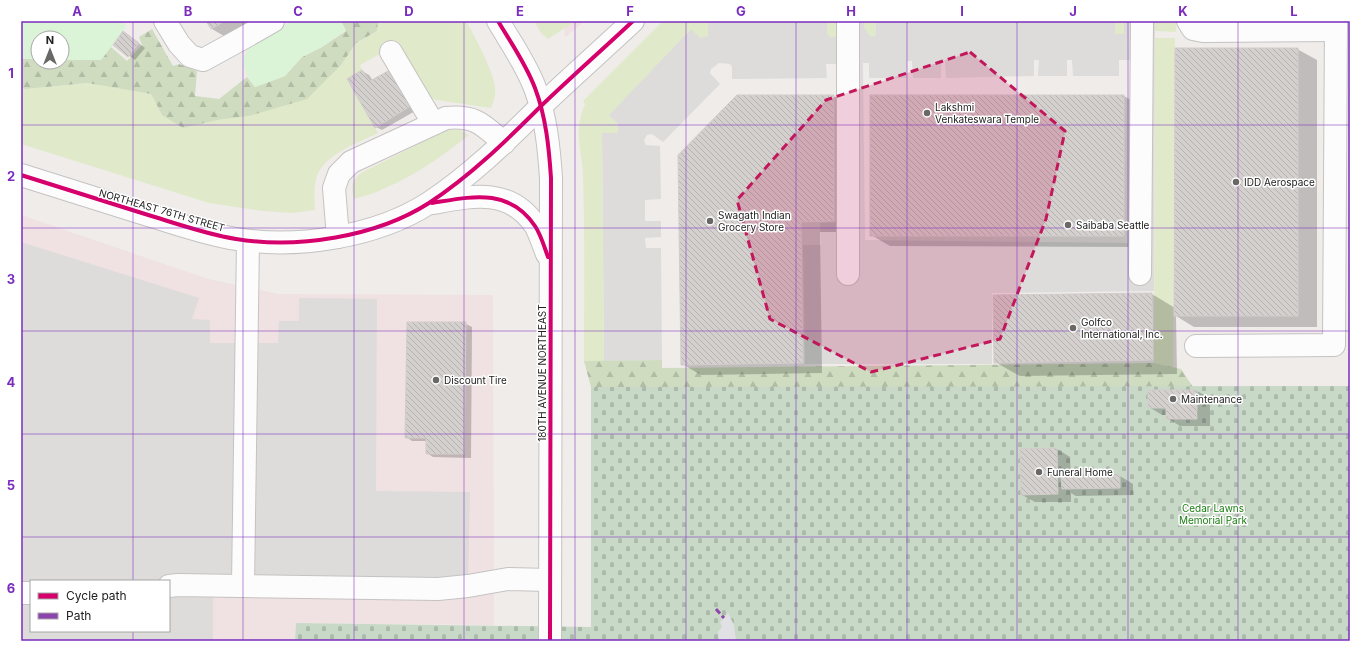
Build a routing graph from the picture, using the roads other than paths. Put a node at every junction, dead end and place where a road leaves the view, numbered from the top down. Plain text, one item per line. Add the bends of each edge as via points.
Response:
1 (165, 21) edge
2 (273, 21) edge
3 (498, 21) edge
4 (632, 21) edge
5 (848, 21) edge
6 (1142, 21) edge
7 (1188, 21) edge
8 (1336, 25) edge
9 (391, 52) dead end
10 (541, 106) junction
11 (433, 123) junction
12 (504, 143) junction
13 (21, 175) edge
14 (428, 204) junction
15 (338, 237) junction
16 (248, 241) junction
17 (551, 263) junction
18 (848, 274) dead end
19 (1140, 274) dead end
20 (1196, 346) dead end
21 (550, 580) junction
22 (170, 586) edge
23 (243, 586) junction
24 (550, 641) edge

1 - 2 street via 190,56 203,60
3 - 10 street, 180TH AVENUE NORTHEAST via 525,66
4 - 10 street, NORTHEAST 76TH STREET
5 - 18 street
6 - 19 street
7 - 8 street via 1193,29 1204,31
8 - 20 street via 1334,346
9 - 11 street
10 - 12 street, NORTHEAST 76TH STREET
10 - 17 street, 180TH AVENUE NORTHEAST via 551,171
11 - 12 street via 459,116 473,119
11 - 15 street via 351,162 339,174 334,188
12 - 14 street, NORTHEAST 76TH STREET
13 - 16 street, NORTHEAST 76TH STREET via 216,235
14 - 15 street, NORTHEAST 76TH STREET via 386,224
14 - 17 street via 479,196 506,201 517,207 535,226
15 - 16 street, NORTHEAST 76TH STREET via 290,242
16 - 23 street
17 - 21 street, 180TH AVENUE NORTHEAST
21 - 23 street via 508,579 438,589
21 - 24 street, 180TH AVENUE NORTHEAST
22 - 23 street

